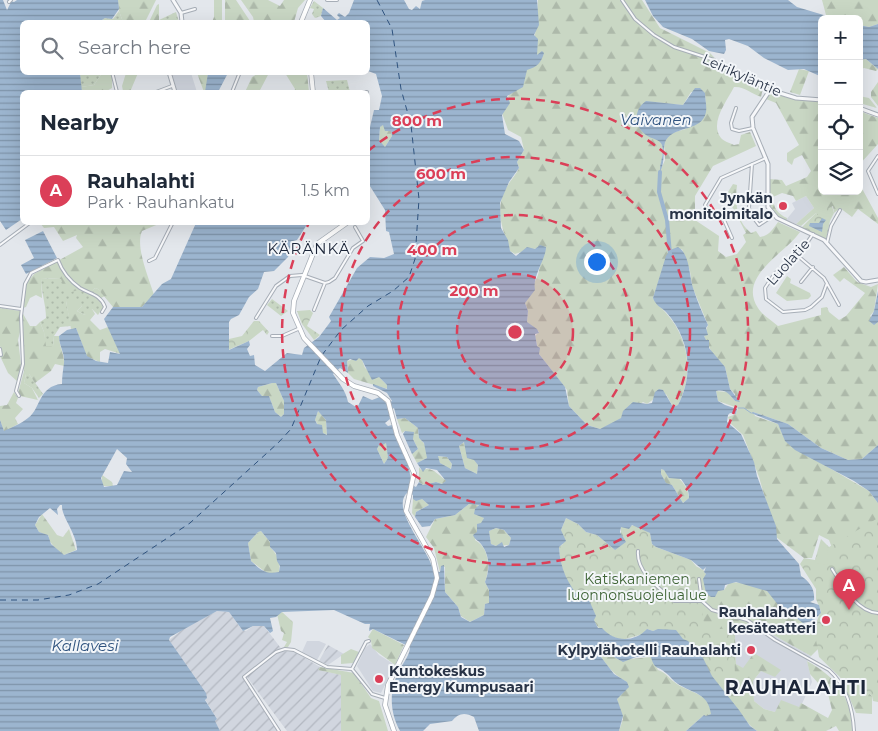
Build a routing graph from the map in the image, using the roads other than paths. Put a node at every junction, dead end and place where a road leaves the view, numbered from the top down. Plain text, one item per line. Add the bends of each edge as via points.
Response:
1 (11, 0) edge
2 (173, 0) edge
3 (310, 0) edge
4 (327, 0) edge
5 (337, 0) edge
6 (622, 0) edge
7 (8, 2) dead end
8 (195, 9) dead end
9 (181, 13) junction
10 (182, 20) edge
11 (302, 20) edge
12 (113, 75) edge
13 (170, 75) edge
14 (239, 75) edge
15 (311, 75) edge
16 (172, 86) junction
17 (116, 90) edge
18 (161, 90) edge
19 (174, 90) edge
20 (233, 90) edge
21 (313, 90) edge
22 (770, 90) junction
23 (818, 100) edge
24 (736, 108) dead end
25 (863, 109) edge
26 (878, 115) edge
27 (753, 128) junction
28 (878, 156) edge
29 (766, 158) junction
30 (752, 164) junction
31 (878, 194) edge
32 (840, 210) dead end
33 (774, 215) junction
34 (27, 225) edge
35 (172, 225) edge
36 (344, 225) edge
37 (355, 227) dead end
38 (813, 234) junction
39 (732, 238) dead end
40 (827, 243) junction
41 (0, 245) edge
42 (798, 256) junction
43 (149, 261) dead end
44 (813, 267) junction
45 (304, 276) junction
46 (878, 280) edge
47 (801, 282) dead end
48 (827, 283) junction
49 (325, 284) junction
50 (840, 305) dead end
51 (0, 306) edge
52 (21, 309) junction
53 (314, 310) dead end
54 (102, 312) dead end
55 (256, 318) dead end
56 (298, 329) junction
57 (272, 336) dead end
58 (0, 349) edge
59 (1, 355) edge
60 (19, 396) dead end
61 (638, 551) dead end
62 (832, 569) dead end
63 (699, 579) dead end
64 (702, 601) junction
65 (878, 613) edge
66 (369, 641) dead end
67 (352, 669) junction
68 (385, 698) junction
69 (279, 731) edge
70 (394, 731) edge
71 (854, 731) edge

1 - 7 street
2 - 9 street
3 - 11 main road
4 - 5 street
6 - 22 street, Leirikyläntie via 654,35 674,47 714,60 746,80
8 - 9 street
9 - 10 street
12 - 17 street
13 - 16 street
14 - 20 street
15 - 21 main road
16 - 18 street
16 - 19 street
22 - 23 street, Leirikyläntie via 796,98
22 - 27 street via 754,112
24 - 27 street via 732,129
25 - 26 street
27 - 29 street
28 - 31 street via 868,172
29 - 30 street
29 - 33 street via 766,203
30 - 33 street via 750,214 759,225
30 - 39 street via 721,178 705,205 708,212 724,220
32 - 40 street via 831,226
33 - 38 street
34 - 41 street
35 - 43 street via 155,258
36 - 45 main road via 317,244
37 - 49 street via 363,241 349,253 335,278
38 - 40 street
38 - 42 street, Luolatie
40 - 46 street via 861,280
42 - 44 street
42 - 48 street, Luolatie via 768,283 764,290 767,301 783,312 805,310 822,296
44 - 47 street
44 - 48 street
45 - 49 street
45 - 55 street via 293,274 276,286
45 - 56 main road via 293,308
48 - 50 street
49 - 53 street
51 - 52 street
52 - 54 street via 25,284 30,275 58,260 72,281 102,301 105,307
52 - 60 street via 22,367 16,393
56 - 57 street via 282,336
56 - 68 main road via 343,379 378,393 388,401 396,431 414,473 406,505 408,515 437,569 435,591 389,682
58 - 59 street
61 - 64 street via 637,560 641,568 674,601
62 - 65 street via 852,597 866,610
63 - 64 street
64 - 71 street via 712,610 747,620 774,640 829,670 852,707
66 - 67 street
67 - 68 street via 372,694
67 - 69 street via 327,667 294,650 285,649 276,652 244,677
68 - 70 main road via 386,712

